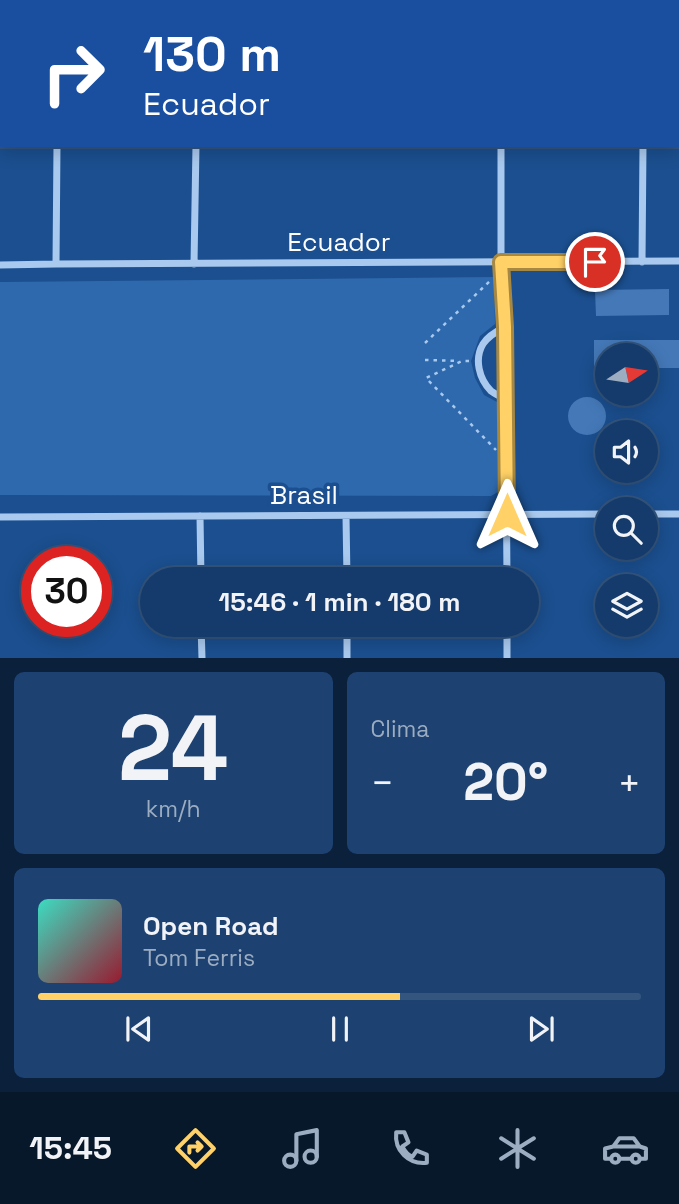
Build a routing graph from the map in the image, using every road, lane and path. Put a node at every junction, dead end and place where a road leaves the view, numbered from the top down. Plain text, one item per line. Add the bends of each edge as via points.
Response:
1 (57, 147) edge
2 (196, 147) edge
3 (501, 147) edge
4 (643, 147) edge
5 (679, 261) edge
6 (501, 262) junction
7 (642, 262) junction
8 (56, 264) junction
9 (194, 264) junction
10 (0, 265) edge
11 (494, 277) dead end
12 (505, 327) junction
13 (425, 343) dead end
14 (425, 360) dead end
15 (477, 360) junction
16 (462, 361) junction
17 (506, 399) junction
18 (498, 452) dead end
19 (595, 514) edge
20 (658, 514) edge
21 (679, 514) edge
22 (507, 515) junction
23 (200, 516) junction
24 (346, 516) junction
25 (0, 517) edge
26 (201, 567) edge
27 (347, 567) edge
28 (507, 567) edge
29 (201, 637) edge
30 (347, 637) edge
31 (507, 637) edge
32 (202, 658) edge
33 (347, 658) edge
34 (507, 658) edge

1 - 8 street
2 - 9 street
3 - 6 street
4 - 7 street
5 - 7 street, Ecuador
6 - 7 street, Ecuador
6 - 9 street, Ecuador
6 - 12 street
8 - 9 street, Ecuador
8 - 10 street, Ecuador
11 - 13 path
12 - 15 street via 483,344
12 - 17 street
14 - 16 path
15 - 16 path
15 - 17 street via 482,380
16 - 18 path via 426,378
17 - 22 street
19 - 22 street, Brasil
20 - 21 street
22 - 24 street, Brasil
22 - 28 street
23 - 24 street, Brasil
23 - 25 street, Brasil
23 - 26 street
24 - 27 street
29 - 32 street
30 - 33 street
31 - 34 street

